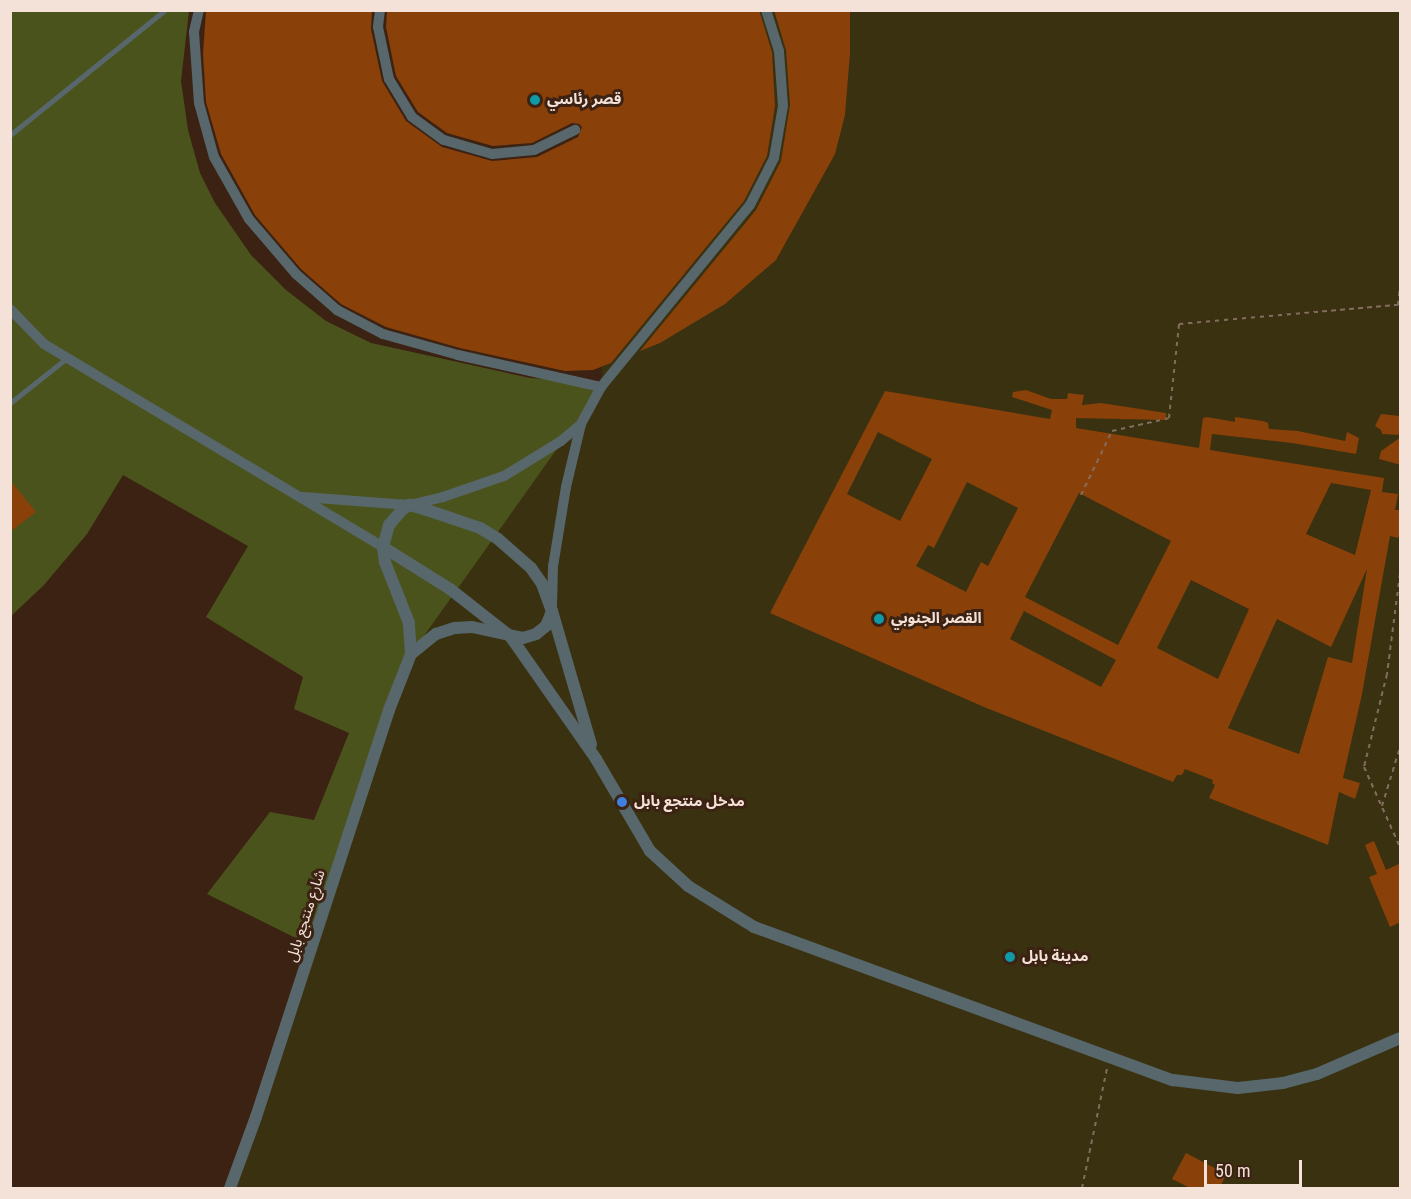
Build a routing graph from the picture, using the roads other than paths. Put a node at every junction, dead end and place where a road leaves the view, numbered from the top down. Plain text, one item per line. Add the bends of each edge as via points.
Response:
1 (165, 10) edge
2 (199, 10) edge
3 (380, 10) edge
4 (766, 10) edge
5 (575, 130) dead end
6 (10, 135) edge
7 (10, 309) edge
8 (69, 357) junction
9 (601, 387) junction
10 (10, 403) edge
11 (581, 424) junction
12 (297, 496) junction
13 (409, 505) junction
14 (383, 547) junction
15 (552, 611) junction
16 (510, 636) junction
17 (411, 654) junction
18 (596, 759) junction
19 (1401, 1038) edge
20 (230, 1188) edge

1 - 6 lane
2 - 9 street via 194,32 199,103 214,157 249,219 296,274 337,310 383,334
3 - 5 street via 378,27 389,79 412,117 444,140 492,154 534,150
4 - 9 street via 779,51 783,106 774,158 750,205
7 - 8 street via 44,344
8 - 10 lane
8 - 12 street
9 - 11 street
11 - 13 street via 504,476 472,489
11 - 15 street via 558,529
12 - 13 street
12 - 14 street
13 - 14 street via 389,525
13 - 15 street via 458,519 498,539 543,584
14 - 16 street via 450,589
14 - 17 street, شارع منتجع بابل via 409,623
15 - 16 street via 546,626 536,634
15 - 18 street
16 - 17 street, شارع منتجع بابل via 472,627 455,628 436,634
16 - 18 street
17 - 20 street, شارع منتجع بابل
18 - 19 street via 650,851 688,886 731,914 779,937 1109,1059 1173,1080 1213,1087 1251,1087 1306,1078

